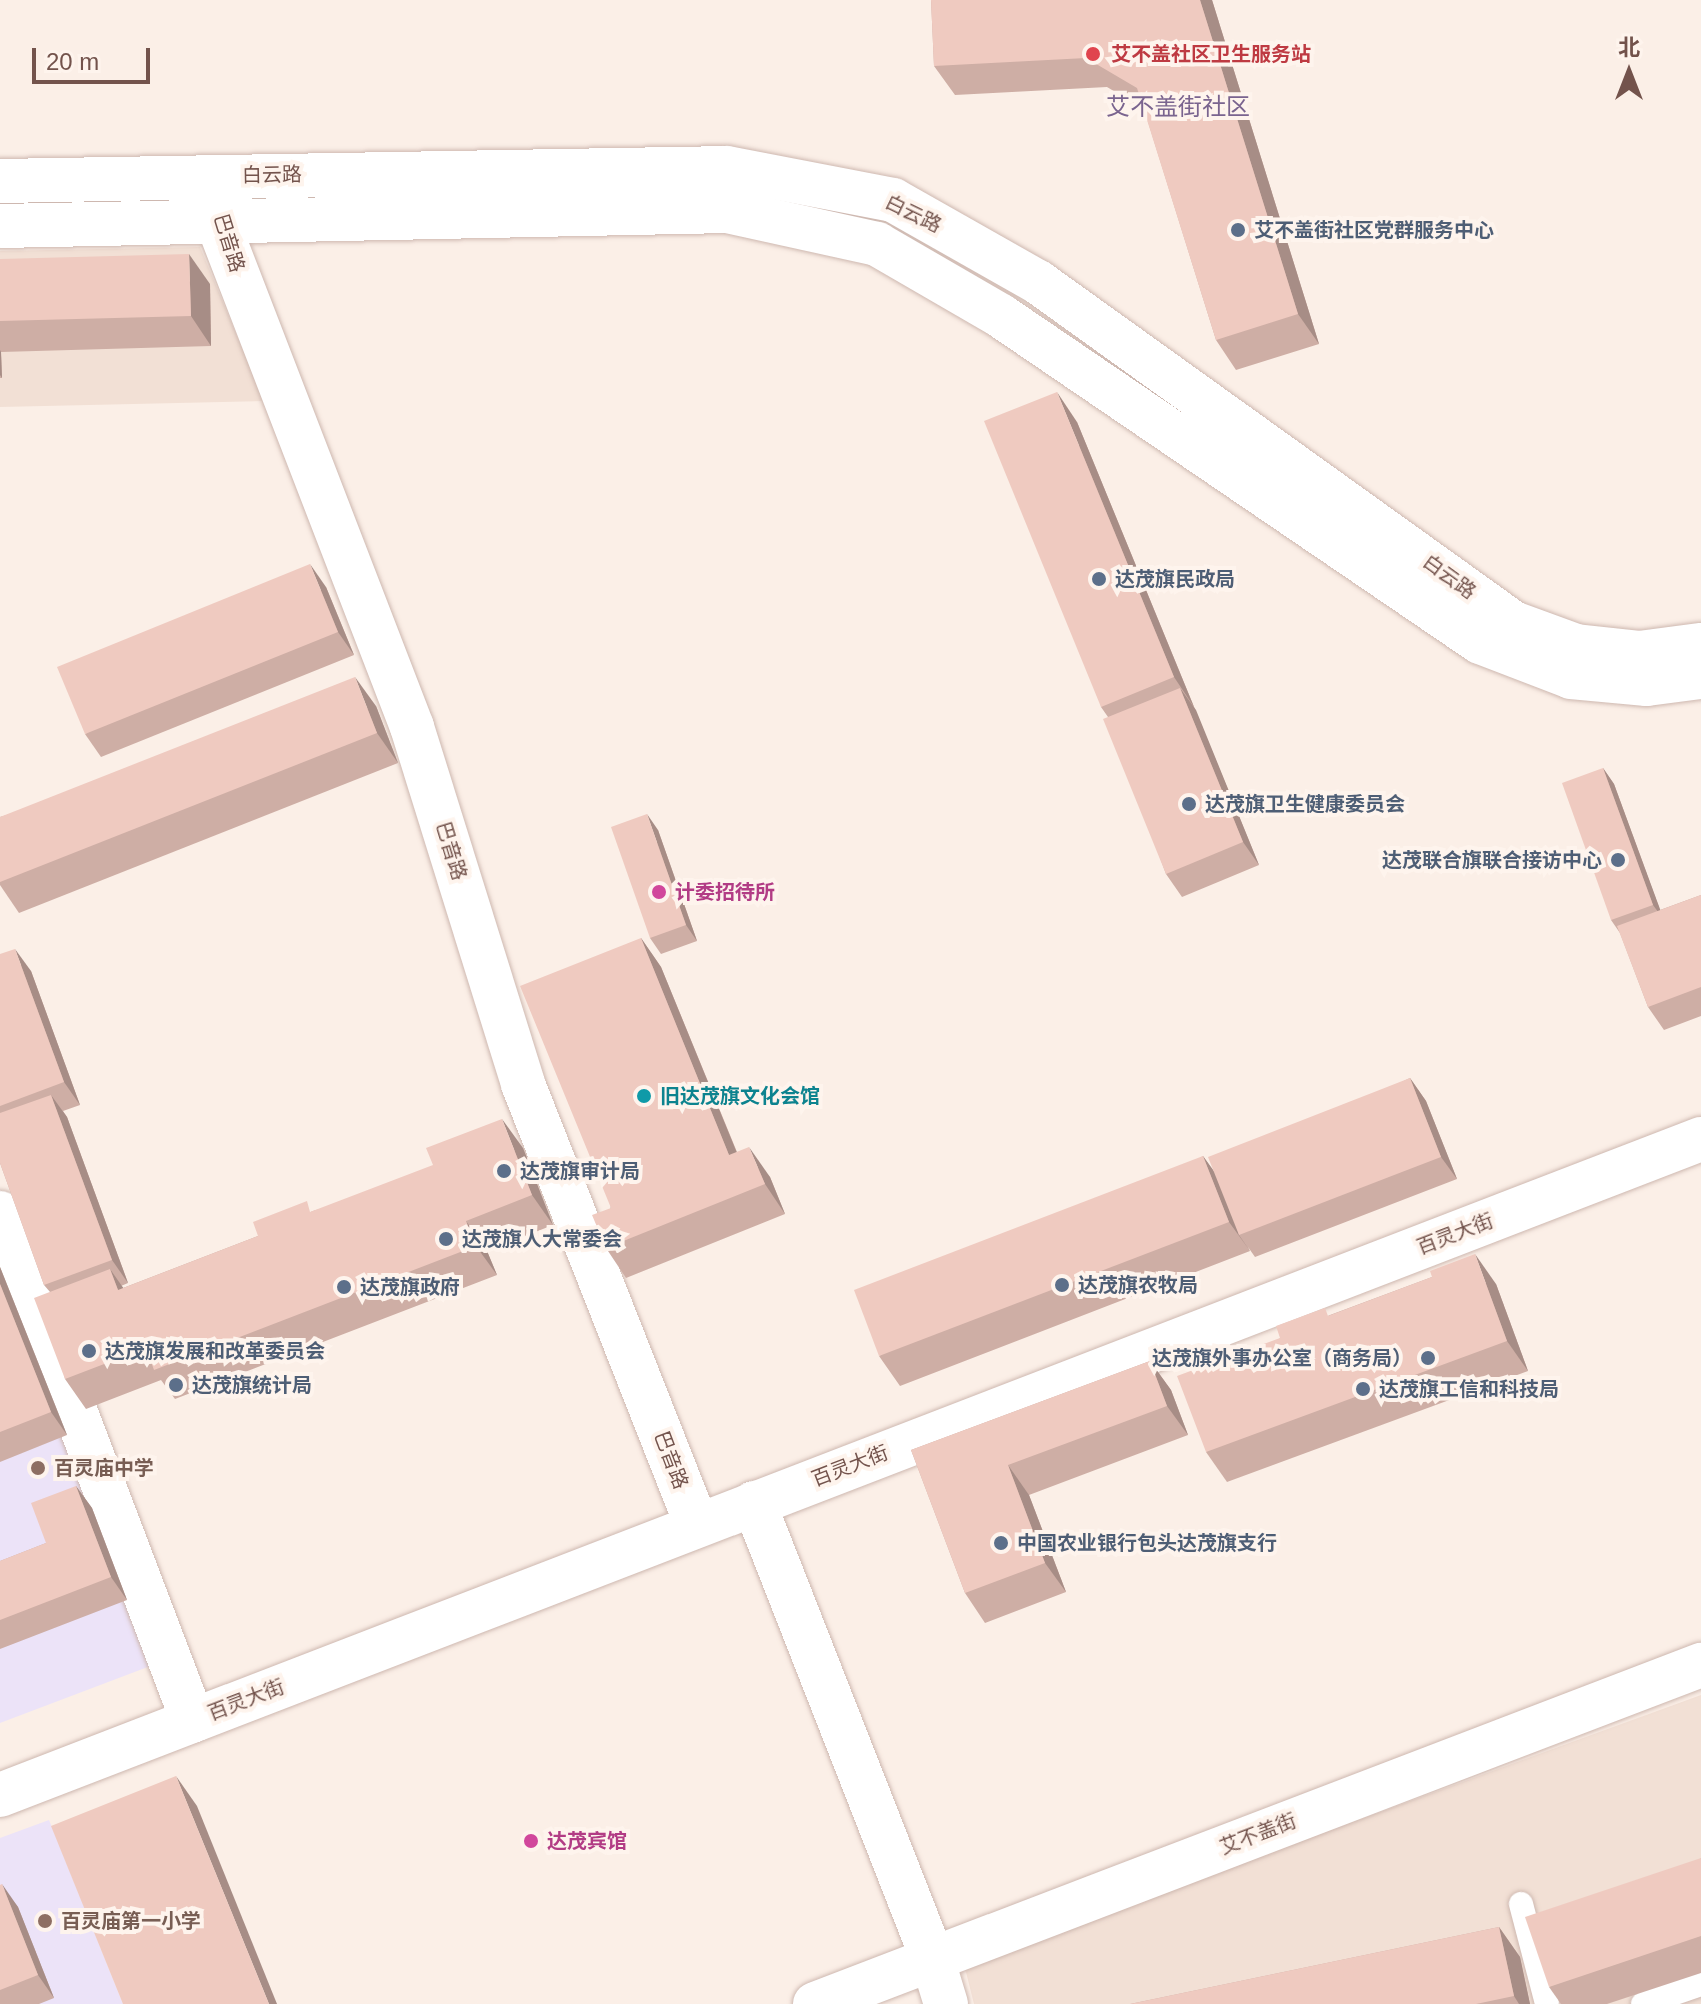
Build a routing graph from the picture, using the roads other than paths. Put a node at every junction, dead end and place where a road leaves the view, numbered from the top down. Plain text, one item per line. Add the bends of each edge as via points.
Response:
1 (216, 176) junction
2 (0, 181) edge
3 (217, 221) junction
4 (0, 226) edge
5 (1701, 645) edge
6 (1701, 677) edge
7 (1701, 1139) edge
8 (0, 1213) edge
9 (754, 1503) junction
10 (697, 1525) junction
11 (1701, 1665) edge
12 (193, 1721) junction
13 (0, 1795) edge
14 (1521, 1904) dead end
15 (932, 1958) junction
16 (1701, 1984) edge
17 (815, 2004) edge
18 (946, 2004) edge
19 (1547, 2004) edge
20 (1643, 2004) edge

1 - 2 street, 白云路
1 - 3 street, 巴音路
1 - 5 street, 白云路 via 727,168 893,200 1038,282 1513,623 1576,646 1639,653
3 - 4 street, 白云路
3 - 6 street, 白云路 via 727,211 877,244 1001,316 1480,642 1571,677 1647,684
3 - 10 street, 巴音路 via 412,727 523,1084
7 - 9 street, 百灵大街
8 - 12 street
9 - 10 street, 百灵大街
9 - 15 street
10 - 12 street, 百灵大街
11 - 15 street, 艾不盖街
12 - 13 street, 百灵大街
14 - 19 lane
15 - 17 street, 艾不盖街
15 - 18 street
16 - 20 lane

